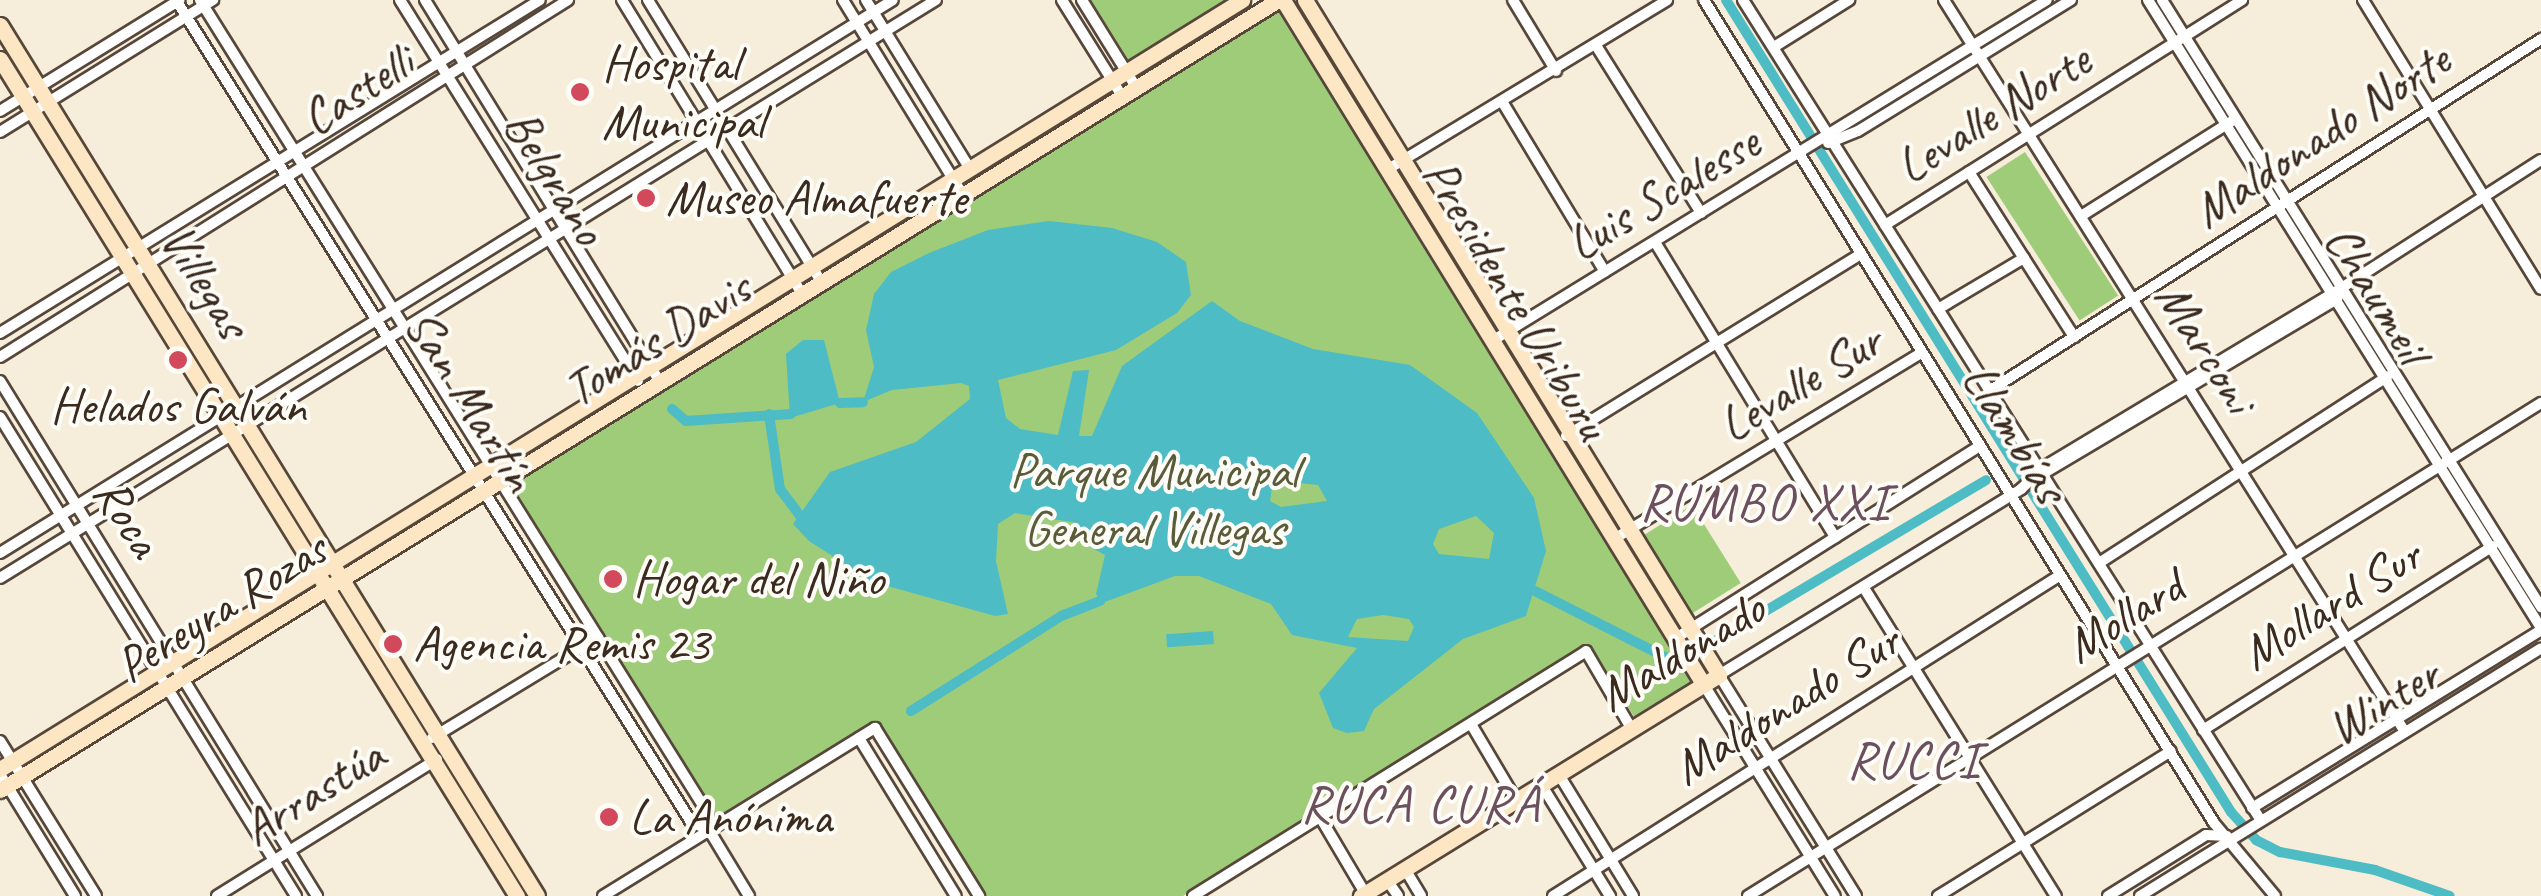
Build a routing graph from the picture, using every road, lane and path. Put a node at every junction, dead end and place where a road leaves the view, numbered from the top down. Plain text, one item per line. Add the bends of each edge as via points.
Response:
1 (178, 0) edge
2 (400, 0) edge
3 (425, 0) edge
4 (540, 0) edge
5 (568, 0) edge
6 (622, 0) edge
7 (648, 0) edge
8 (843, 0) edge
9 (866, 0) edge
10 (893, 0) edge
11 (936, 0) edge
12 (1062, 0) edge
13 (1082, 0) edge
14 (1242, 0) edge
15 (1281, 0) edge
16 (1305, 0) edge
17 (1512, 0) edge
18 (1667, 0) edge
19 (1704, 0) edge
20 (1743, 0) edge
21 (1850, 0) edge
22 (1944, 0) edge
23 (2047, 0) edge
24 (2071, 0) edge
25 (2148, 0) edge
26 (2162, 0) edge
27 (2242, 0) edge
28 (2364, 0) edge
29 (205, 2) edge
30 (873, 12) junction
31 (187, 16) junction
32 (856, 22) junction
33 (0, 25) edge
34 (885, 31) junction
35 (2541, 38) edge
36 (2180, 39) junction
37 (868, 42) junction
38 (1596, 47) junction
39 (1774, 48) junction
40 (458, 52) junction
41 (1976, 52) junction
42 (0, 58) edge
43 (439, 63) junction
44 (465, 64) junction
45 (1556, 71) junction
46 (448, 75) junction
47 (1119, 76) junction
48 (38, 88) junction
49 (1129, 91) junction
50 (24, 96) junction
51 (48, 102) junction
52 (1503, 103) junction
53 (2430, 108) junction
54 (716, 110) junction
55 (0, 111) edge
56 (33, 111) junction
57 (2231, 121) junction
58 (696, 122) junction
59 (728, 129) junction
60 (0, 132) edge
61 (2029, 135) junction
62 (1828, 140) junction
63 (708, 141) junction
64 (294, 151) junction
65 (1804, 151) junction
66 (2541, 160) edge
67 (278, 162) junction
68 (1397, 165) junction
69 (305, 168) junction
70 (970, 169) junction
71 (1969, 172) junction
72 (288, 178) junction
73 (953, 180) junction
74 (2485, 194) junction
75 (963, 195) junction
76 (2283, 204) junction
77 (552, 211) junction
78 (1701, 214) junction
79 (2080, 216) junction
80 (537, 220) junction
81 (1885, 225) junction
82 (564, 230) junction
83 (549, 239) junction
84 (1655, 242) junction
85 (130, 253) junction
86 (1861, 254) junction
87 (2024, 258) junction
88 (148, 265) junction
89 (813, 267) junction
90 (1605, 272) junction
91 (133, 274) junction
92 (794, 280) junction
93 (822, 283) junction
94 (2541, 289) edge
95 (2337, 292) junction
96 (803, 295) junction
97 (2133, 299) junction
98 (393, 309) junction
99 (1938, 310) junction
100 (377, 320) junction
101 (405, 328) junction
102 (1508, 331) junction
103 (0, 333) edge
104 (2074, 337) junction
105 (388, 338) junction
106 (1492, 340) junction
107 (1716, 345) junction
108 (1921, 353) junction
109 (0, 357) edge
110 (652, 368) junction
111 (2390, 375) junction
112 (636, 378) junction
113 (0, 381) edge
114 (661, 384) junction
115 (2188, 385) junction
116 (1990, 391) junction
117 (646, 393) junction
118 (2541, 403) edge
119 (228, 412) junction
120 (0, 418) edge
121 (240, 430) junction
122 (1563, 438) junction
123 (1775, 442) junction
124 (1978, 447) junction
125 (2444, 462) junction
126 (492, 468) junction
127 (2239, 472) junction
128 (2038, 477) junction
129 (476, 478) junction
130 (502, 484) junction
131 (2016, 492) junction
132 (486, 494) junction
133 (76, 505) junction
134 (60, 515) junction
135 (88, 524) junction
136 (72, 534) junction
137 (1622, 534) junction
138 (1835, 537) junction
139 (2495, 545) junction
140 (0, 553) edge
141 (2294, 557) junction
142 (2099, 562) junction
143 (323, 569) junction
144 (2059, 576) junction
145 (0, 578) edge
146 (333, 584) junction
147 (1864, 588) junction
148 (2541, 608) edge
149 (1690, 627) junction
150 (2541, 629) edge
151 (598, 637) junction
152 (1676, 638) junction
153 (2346, 638) junction
154 (582, 647) junction
155 (2146, 648) junction
156 (2541, 648) edge
157 (173, 662) junction
158 (2121, 663) junction
159 (1913, 668) junction
160 (157, 672) junction
161 (1719, 675) junction
162 (182, 677) junction
163 (1704, 684) junction
164 (166, 687) junction
165 (2397, 719) junction
166 (1471, 724) junction
167 (1631, 728) junction
168 (2203, 730) junction
169 (2406, 732) junction
170 (859, 738) junction
171 (430, 739) junction
172 (0, 741) edge
173 (2171, 751) junction
174 (1968, 756) junction
175 (441, 757) junction
176 (1770, 759) junction
177 (1755, 768) junction
178 (1558, 773) junction
179 (4, 776) edge
180 (22, 776) junction
181 (1541, 784) junction
182 (1516, 800) junction
183 (2252, 808) junction
184 (1320, 817) junction
185 (2259, 819) junction
186 (709, 830) junction
187 (2232, 834) junction
188 (2022, 844) junction
189 (1825, 847) junction
190 (290, 851) junction
191 (1810, 856) junction
192 (1611, 860) junction
193 (274, 861) junction
194 (1404, 869) junction
195 (1594, 870) junction
196 (1388, 880) junction
197 (1363, 895) edge
198 (75, 896) edge
199 (96, 896) edge
200 (217, 896) edge
201 (296, 896) edge
202 (317, 896) edge
203 (517, 896) edge
204 (537, 896) edge
205 (603, 896) edge
206 (749, 896) edge
207 (956, 896) edge
208 (979, 896) edge
209 (1193, 896) edge
210 (1398, 896) edge
211 (1421, 896) edge
212 (1553, 896) edge
213 (1610, 896) edge
214 (1633, 896) edge
215 (1748, 896) edge
216 (1836, 896) edge
217 (1856, 896) edge
218 (1938, 896) edge
219 (2056, 896) edge
220 (2108, 896) edge
221 (2140, 896) edge
222 (2275, 896) edge

1 - 31 street, San Martín
1 - 48 street
2 - 43 street, Belgrano
3 - 40 street, Belgrano
4 - 40 street, Castelli
5 - 44 street, Castelli
6 - 58 street
7 - 54 street
8 - 32 street
9 - 30 street
10 - 30 street
11 - 34 street
12 - 47 street
13 - 47 street
14 - 47 street, Tomás Davis
15 - 49 street, Tomás Davis
15 - 68 street, Presidente Uriburu
16 - 68 street, Presidente Uriburu
17 - 45 street
18 - 38 street
19 - 65 street, Llambías
20 - 39 street, Llambías
21 - 39 street
22 - 41 street, Marconi
23 - 41 street, Luis Scalesse
24 - 41 street, Luis Scalesse
25 - 36 street, Chaumeil
26 - 36 street, Chaumeil
27 - 36 street, Levalle Norte
28 - 53 street
29 - 31 street
29 - 64 street, San Martín
30 - 32 street
30 - 34 street
31 - 51 street
31 - 67 street, San Martín
32 - 37 street
32 - 54 street
33 - 48 street, Villegas
34 - 37 street
34 - 70 street
35 - 53 street, Maldonado Norte
36 - 57 street, Chaumeil
36 - 61 street, Levalle Norte
37 - 59 street
37 - 73 street
38 - 45 street
38 - 78 street
39 - 62 street, Llambías
40 - 43 street, Castelli
40 - 44 street, Belgrano
41 - 61 street, Marconi
41 - 62 street, Luis Scalesse
42 - 50 street, Villegas
43 - 46 street, Belgrano
43 - 64 street, Castelli
44 - 46 street, Castelli
44 - 77 street, Belgrano
45 - 52 street
46 - 69 street, Castelli
46 - 80 street, Belgrano
47 - 49 street
47 - 70 street, Tomás Davis
48 - 50 street
48 - 51 street, Villegas
49 - 75 street, Tomás Davis
50 - 55 street
50 - 56 street, Villegas
51 - 56 street
51 - 85 street, Villegas
52 - 68 street
52 - 90 street
53 - 74 street
53 - 76 street, Maldonado Norte
54 - 58 street
54 - 59 street
56 - 60 street
56 - 85 street, Villegas
57 - 76 street, Chaumeil
57 - 79 street
58 - 63 street
58 - 77 street
59 - 63 street
59 - 89 street
61 - 71 street, Levalle Norte
61 - 79 street, Marconi
62 - 65 street, Luis Scalesse
62 - 81 street, Llambías
63 - 82 street
63 - 92 street
64 - 67 street, Castelli
64 - 69 street, San Martín
65 - 78 street, Luis Scalesse
65 - 86 street, Llambías
66 - 74 street, Maldonado
67 - 72 street, San Martín
67 - 85 street, Castelli
68 - 102 street, Presidente Uriburu
68 - 106 street, Presidente Uriburu
69 - 72 street, Castelli
69 - 98 street, San Martín
70 - 73 street, Tomás Davis
71 - 81 street, Levalle Norte
71 - 87 street
72 - 88 street, Castelli
72 - 100 street, San Martín
73 - 75 street
73 - 89 street, Tomás Davis
74 - 94 street
74 - 95 street, Maldonado
75 - 93 street, Tomás Davis
76 - 95 street, Chaumeil
76 - 97 street, Maldonado Norte
77 - 80 street
77 - 82 street, Belgrano
78 - 84 street, Luis Scalesse
79 - 97 street, Marconi
80 - 83 street, Belgrano
80 - 98 street
81 - 99 street, Llambías
82 - 83 street
82 - 110 street, Belgrano
83 - 101 street
83 - 112 street, Belgrano
84 - 90 street, Luis Scalesse
84 - 107 street
85 - 88 street, Villegas
85 - 91 street, Villegas
85 - 103 street, Castelli
86 - 107 street
86 - 108 street, Llambías
87 - 99 street, Levalle Sur
87 - 104 street
88 - 91 street, Castelli
88 - 119 street, Villegas
89 - 92 street, Tomás Davis
89 - 93 street
90 - 102 street, Luis Scalesse
91 - 109 street, Castelli
91 - 119 street, Villegas
92 - 96 street
92 - 110 street, Tomás Davis
93 - 96 street, Tomás Davis
95 - 111 street, Chaumeil
95 - 115 street, Maldonado
96 - 114 street, Tomás Davis
97 - 104 street, Maldonado Norte
97 - 115 street, Marconi
98 - 100 street
98 - 101 street, San Martín
99 - 116 street, Llambías
100 - 105 street, San Martín
100 - 119 street
101 - 105 street
101 - 126 street, San Martín
102 - 106 street, Luis Scalesse
102 - 122 street, Presidente Uriburu
104 - 116 street, Maldonado Norte
105 - 121 street
105 - 129 street, San Martín
106 - 122 street, Presidente Uriburu
107 - 122 street
107 - 123 street
108 - 123 street, Levalle Sur
108 - 124 street, Llambías
110 - 112 street, Tomás Davis
110 - 114 street, Belgrano
111 - 125 street, Chaumeil
111 - 127 street
112 - 117 street, Belgrano
112 - 126 street, Tomás Davis
113 - 133 street, Roca
114 - 117 street, Tomás Davis
115 - 127 street, Marconi
115 - 128 street, Maldonado via 2048,464
116 - 128 street, Llambías
117 - 130 street, Tomás Davis
118 - 125 street, Mollard
119 - 121 street, Villegas
119 - 133 street
120 - 134 street, Roca
121 - 135 street
121 - 143 street, Villegas
122 - 137 street, Presidente Uriburu
123 - 137 street, Levalle Sur
123 - 138 street
124 - 131 street, Llambías
124 - 138 street
125 - 139 street, Chaumeil
125 - 141 street, Mollard
126 - 129 street, Tomás Davis
126 - 130 street, San Martín
127 - 141 street, Marconi
127 - 142 street
128 - 131 street, Maldonado
128 - 142 street, Llambías
129 - 132 street, San Martín
129 - 143 street, Pereyra Rozas
130 - 132 street, Tomás Davis
130 - 151 street, San Martín
131 - 144 street, Llambías
131 - 147 street, Maldonado
132 - 146 street, Pereyra Rozas
132 - 154 street, San Martín
133 - 134 street
133 - 135 street, Roca
134 - 136 street, Roca
134 - 140 street
135 - 136 street
135 - 157 street, Roca
136 - 145 street
136 - 160 street, Roca
137 - 149 street, Presidente Uriburu
137 - 152 street, Presidente Uriburu
138 - 149 street
139 - 148 street, Chaumeil
139 - 150 street, Chaumeil
139 - 153 street, Mollard Sur
141 - 153 street, Marconi
141 - 155 street, Mollard
142 - 155 street, Llambías
143 - 146 street, Villegas
143 - 157 street, Pereyra Rozas
144 - 158 street, Llambías
144 - 159 street, Maldonado Sur
146 - 162 street, Pereyra Rozas
146 - 171 street, Villegas
147 - 159 street
147 - 161 street, Maldonado
149 - 152 street
149 - 161 street, Presidente Uriburu
150 - 165 street
151 - 154 street, Arrastúa
151 - 186 street, San Martín via 707,812
152 - 163 street, Presidente Uriburu
153 - 165 street, Marconi
153 - 168 street, Mollard Sur
154 - 171 street, Arrastúa
154 - 186 street, San Martín via 691,822
155 - 158 street, Mollard
155 - 168 street, Llambías
156 - 169 street, Winter
157 - 160 street, Pereyra Rozas
157 - 162 street, Roca
158 - 173 street, Llambías
158 - 174 street, Mollard
159 - 174 street
159 - 176 street, Maldonado Sur
160 - 164 street, Roca
160 - 179 street, Pereyra Rozas
161 - 163 street, Maldonado
161 - 176 street, Presidente Uriburu
162 - 164 street, Pereyra Rozas
162 - 190 street, Roca
163 - 167 street, Maldonado
163 - 177 street, Presidente Uriburu
164 - 180 street, Pereyra Rozas
164 - 193 street, Roca
165 - 169 street, Marconi
165 - 183 street
166 - 167 street via 1586,652
166 - 182 street
166 - 184 street
167 - 178 street, Maldonado
168 - 183 street, Llambías
169 - 185 street, Winter
170 - 186 street
170 - 207 street
170 - 208 street via 875,728
171 - 175 street, Villegas
172 - 179 street
173 - 187 street, Llambías
173 - 188 street
174 - 188 street
174 - 189 street, Mollard
175 - 190 street, Arrastúa
175 - 203 street
175 - 204 street
176 - 177 street, Maldonado Sur
176 - 189 street, Presidente Uriburu
177 - 191 street, Presidente Uriburu
177 - 192 street, Maldonado Sur
178 - 181 street, Maldonado
178 - 192 street
179 - 180 street, Pereyra Rozas
179 - 198 street
180 - 199 street
181 - 182 street, Maldonado
181 - 195 street
182 - 194 street, Maldonado
183 - 185 street, Llambías
184 - 197 street
184 - 209 street
185 - 187 street, Winter
186 - 205 street
186 - 206 street, San Martín
187 - 220 street, Winter via 2206,835
187 - 221 street, Winter
187 - 222 street, Llambías
188 - 218 street
188 - 219 street
189 - 191 street, Mollard
189 - 217 street, Presidente Uriburu
190 - 193 street, Arrastúa
190 - 202 street, Roca
191 - 215 street, Mollard
191 - 216 street, Presidente Uriburu
192 - 195 street, Maldonado Sur
192 - 214 street
193 - 200 street, Arrastúa
193 - 201 street, Roca
194 - 196 street, Maldonado
194 - 211 street
195 - 212 street, Maldonado Sur
195 - 213 street
196 - 197 street, Maldonado
196 - 210 street

